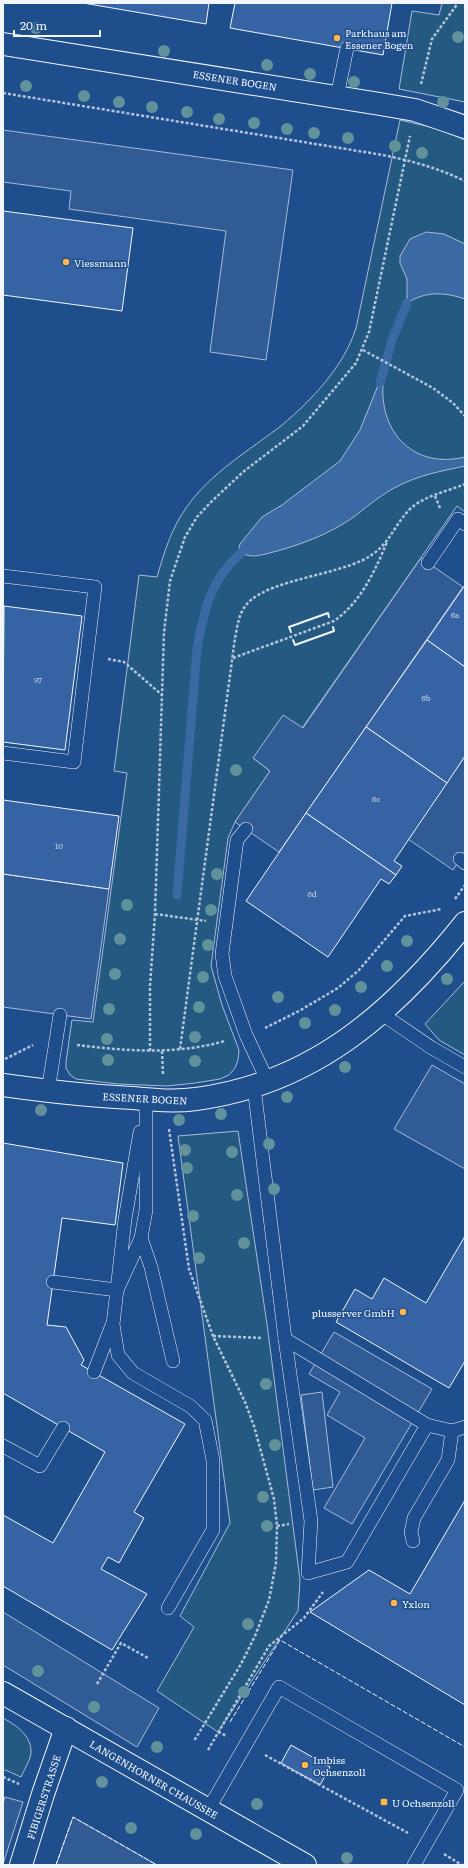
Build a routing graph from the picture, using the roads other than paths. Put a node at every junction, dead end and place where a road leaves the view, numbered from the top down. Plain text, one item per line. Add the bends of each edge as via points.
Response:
1 (3, 44) edge
2 (347, 48) dead end
3 (337, 97) junction
4 (465, 127) edge
5 (465, 524) edge
6 (428, 563) dead end
7 (3, 576) edge
8 (3, 754) edge
9 (246, 829) dead end
10 (465, 923) edge
11 (382, 1014) junction
12 (60, 1015) dead end
13 (465, 1067) edge
14 (3, 1085) edge
15 (261, 1085) junction
16 (48, 1091) junction
17 (146, 1099) junction
18 (141, 1238) junction
19 (53, 1282) dead end
20 (117, 1290) junction
21 (113, 1324) junction
22 (285, 1339) junction
23 (173, 1361) dead end
24 (94, 1372) dead end
25 (427, 1425) junction
26 (465, 1427) edge
27 (63, 1428) dead end
28 (452, 1430) junction
29 (3, 1446) edge
30 (413, 1541) dead end
31 (168, 1608) dead end
32 (3, 1692) edge
33 (66, 1728) junction
34 (208, 1810) junction
35 (21, 1865) edge
36 (305, 1865) edge
37 (414, 1865) edge

1 - 3 street, ESSENER BOGEN
2 - 3 lane
3 - 4 street, ESSENER BOGEN via 415,110
5 - 6 lane via 458,519
7 - 8 lane via 95,587 74,762
9 - 15 lane via 238,840 222,954 225,976
10 - 11 street, ESSENER BOGEN via 413,983
11 - 13 lane
11 - 15 street, ESSENER BOGEN via 330,1052
12 - 16 lane
14 - 16 street, ESSENER BOGEN
15 - 17 street, ESSENER BOGEN via 196,1100
15 - 22 lane
16 - 17 street, ESSENER BOGEN
17 - 18 lane via 146,1210
17 - 20 lane via 125,1218
18 - 20 lane
18 - 23 lane
19 - 20 lane
20 - 21 lane
21 - 24 lane
21 - 31 lane via 118,1356 133,1372 190,1406 205,1420 212,1454 213,1530
22 - 25 lane
22 - 25 lane via 311,1521 308,1574 346,1562
25 - 28 lane
26 - 28 lane
27 - 29 lane via 40,1466
28 - 30 lane via 448,1460 414,1518 410,1532
32 - 33 street, LANGENHORNER CHAUSSEE
33 - 34 street, LANGENHORNER CHAUSSEE
33 - 35 street, FIBIGERSTRASSE
34 - 36 street, LANGENHORNER CHAUSSEE
34 - 37 lane via 279,1687 457,1790

